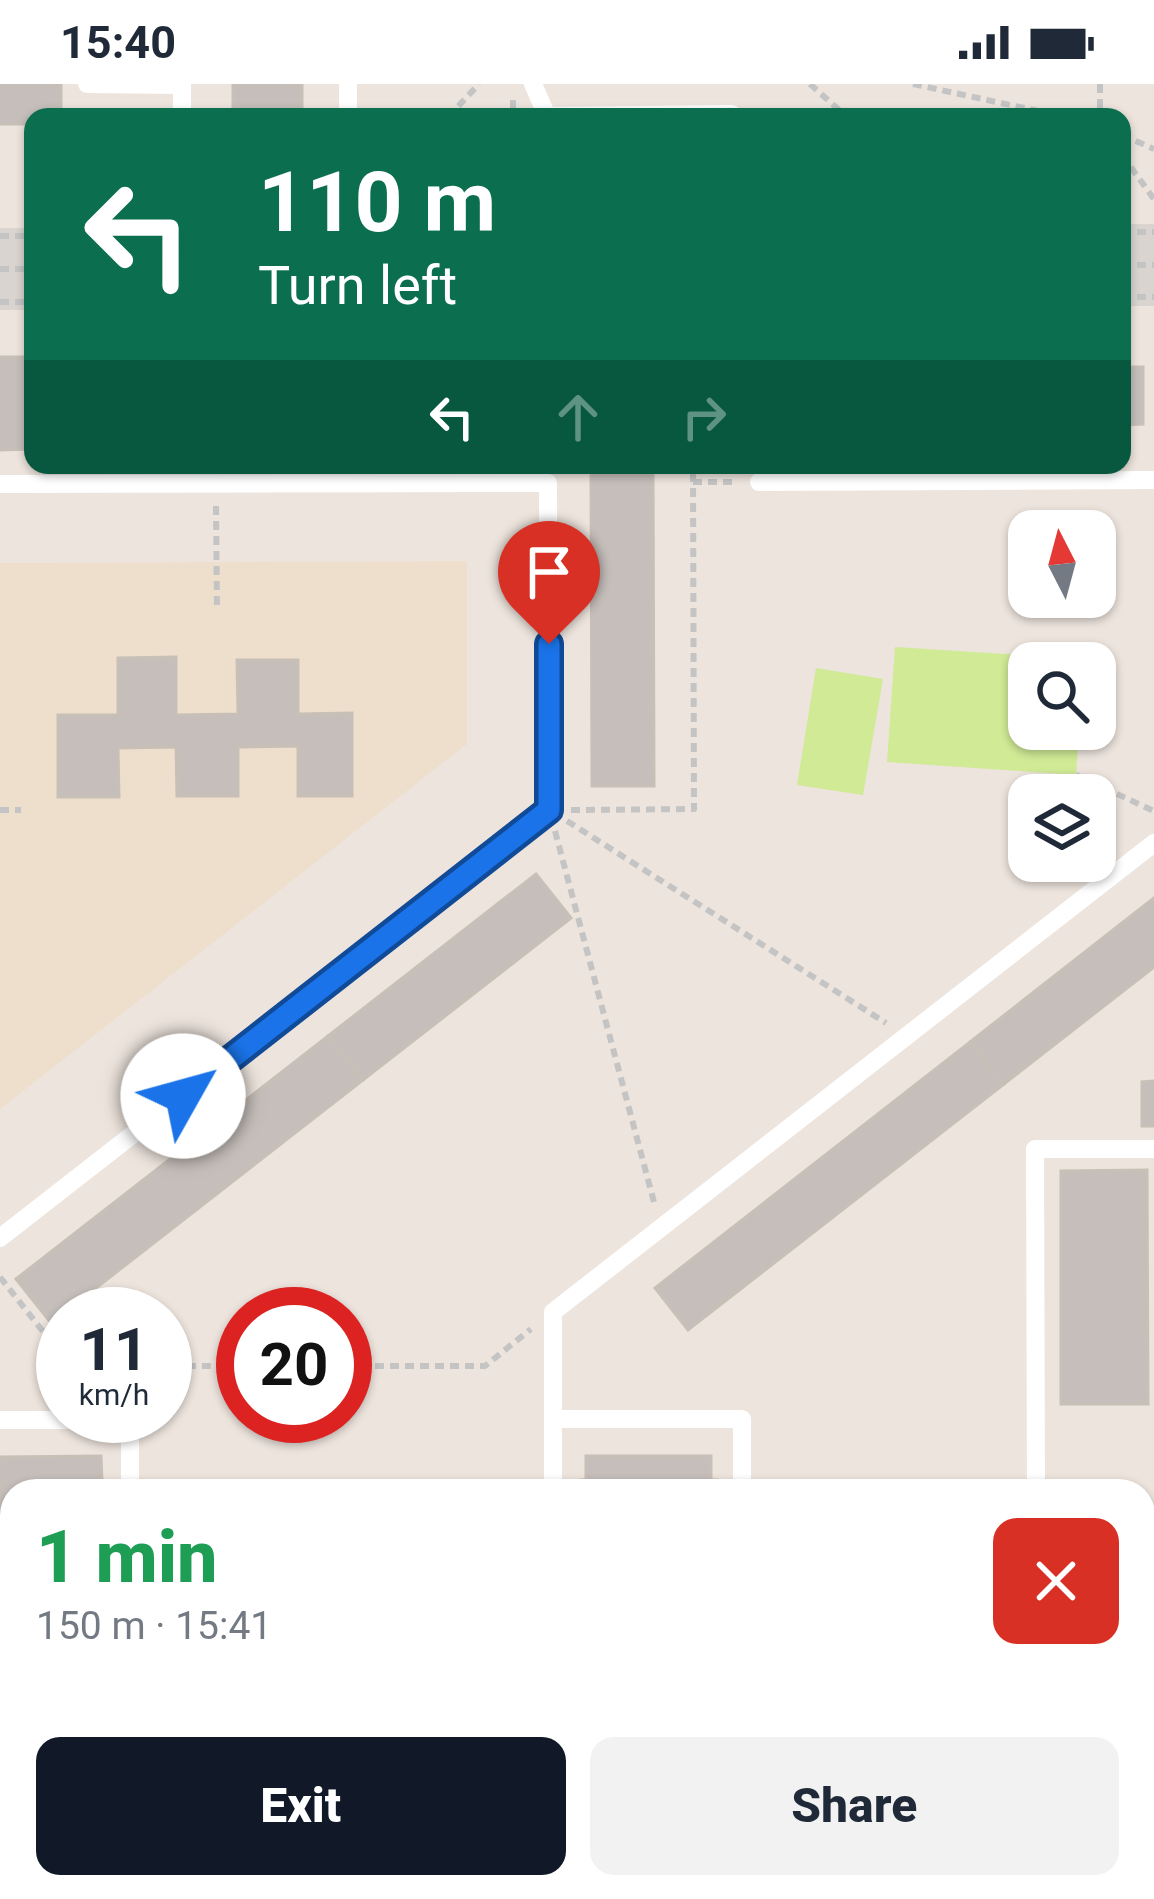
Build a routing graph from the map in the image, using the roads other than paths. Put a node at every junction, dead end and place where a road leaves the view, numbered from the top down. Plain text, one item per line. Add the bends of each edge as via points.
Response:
1 (86, 84) edge
2 (182, 85) edge
3 (1154, 480) edge
4 (759, 482) road end
5 (0, 484) edge
6 (1154, 843) edge
7 (1154, 1149) edge
8 (0, 1238) edge
9 (553, 1419) junction
10 (0, 1420) edge
11 (130, 1479) edge
12 (554, 1479) edge
13 (742, 1479) edge
14 (1036, 1479) edge

1 - 2 lane
3 - 4 lane
5 - 8 lane via 548,483 549,810
6 - 9 lane via 553,1312
7 - 14 lane via 1035,1149
9 - 12 lane
9 - 13 lane via 742,1418
10 - 11 lane via 130,1420

